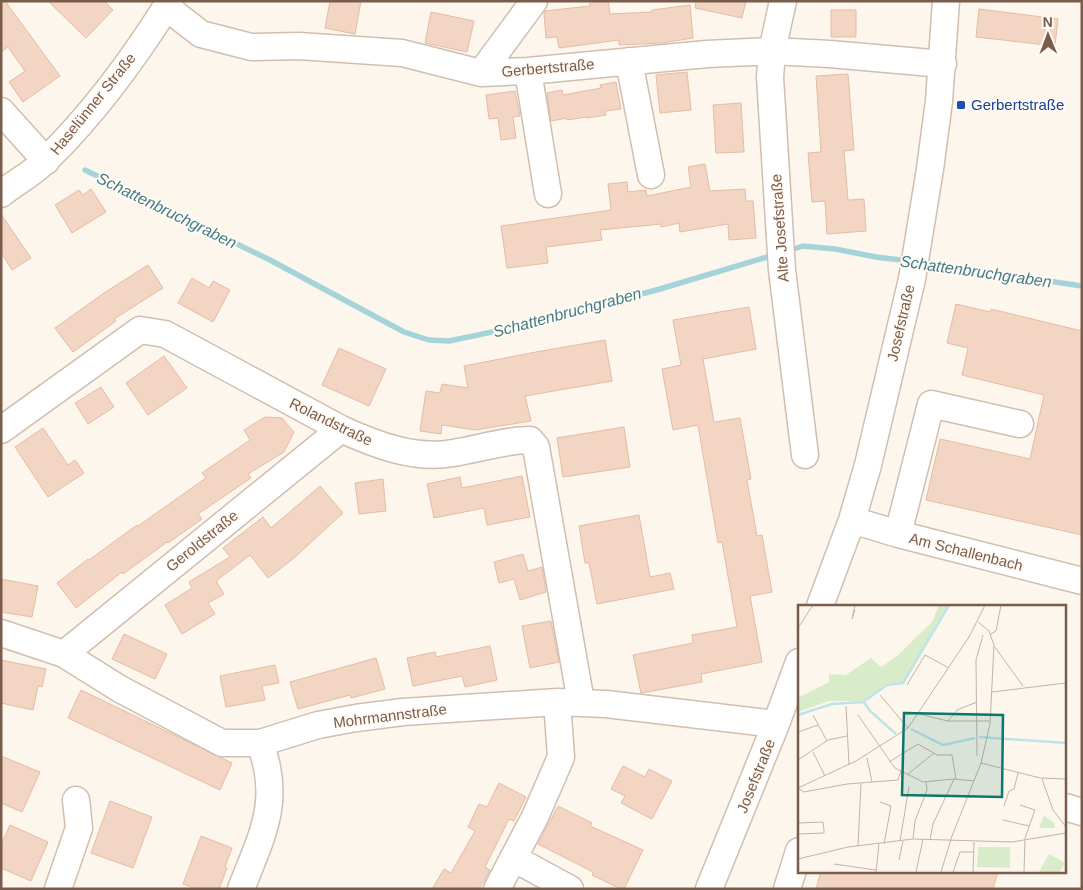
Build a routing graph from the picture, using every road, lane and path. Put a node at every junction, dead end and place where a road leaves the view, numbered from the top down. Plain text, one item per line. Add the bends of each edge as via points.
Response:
1 (534, 1) edge
2 (783, 1) edge
3 (946, 1) edge
4 (168, 4) edge
5 (772, 51) junction
6 (629, 61) junction
7 (943, 64) junction
8 (528, 71) junction
9 (481, 72) junction
10 (1, 111) edge
11 (46, 160) junction
12 (651, 175) dead end
13 (1, 194) edge
14 (548, 194) dead end
15 (1020, 424) dead end
16 (341, 429) junction
17 (1, 430) edge
18 (805, 455) dead end
19 (852, 520) junction
20 (898, 534) junction
21 (1082, 581) edge
22 (820, 605) edge
23 (1, 633) edge
24 (64, 654) junction
25 (798, 665) edge
26 (569, 702) junction
27 (776, 724) junction
28 (260, 743) junction
29 (76, 800) dead end
30 (798, 854) edge
31 (513, 858) junction
32 (58, 889) edge
33 (242, 889) edge
34 (497, 889) edge
35 (570, 889) edge
36 (710, 889) edge
37 (787, 889) edge

1 - 9 street
2 - 5 street, Alte Josefstraße
3 - 7 street, Josefstraße
4 - 9 street, Gerbertstraße via 201,34 251,47 299,46 402,53
4 - 11 street, Haselünner Straße via 120,76
5 - 6 street, Gerbertstraße
5 - 7 street, Gerbertstraße
5 - 18 street, Alte Josefstraße via 770,77 782,270
6 - 8 street, Gerbertstraße
6 - 12 street
7 - 19 street, Josefstraße via 912,279
8 - 9 street, Gerbertstraße
8 - 14 street
10 - 11 street
11 - 13 street, Haselünner Straße
15 - 20 street via 931,404
16 - 17 street, Rolandstraße via 165,334 140,330
16 - 24 street, Geroldstraße
16 - 26 street, Rolandstraße via 369,442 419,455 452,454 517,440 530,440 536,446
19 - 20 street, Am Schallenbach
19 - 22 street, Josefstraße
20 - 21 street, Am Schallenbach
23 - 24 street, Mohrmannstraße
24 - 28 street, Mohrmannstraße via 120,689 222,743
25 - 27 street, Josefstraße
26 - 27 street, Mohrmannstraße
26 - 28 street, Mohrmannstraße via 356,718
26 - 31 street, Rolandstraße via 561,757
27 - 36 street, Josefstraße
28 - 33 street via 269,776 269,809 261,841
29 - 32 street via 79,828
30 - 37 street
31 - 34 street, Rolandstraße
31 - 35 street

